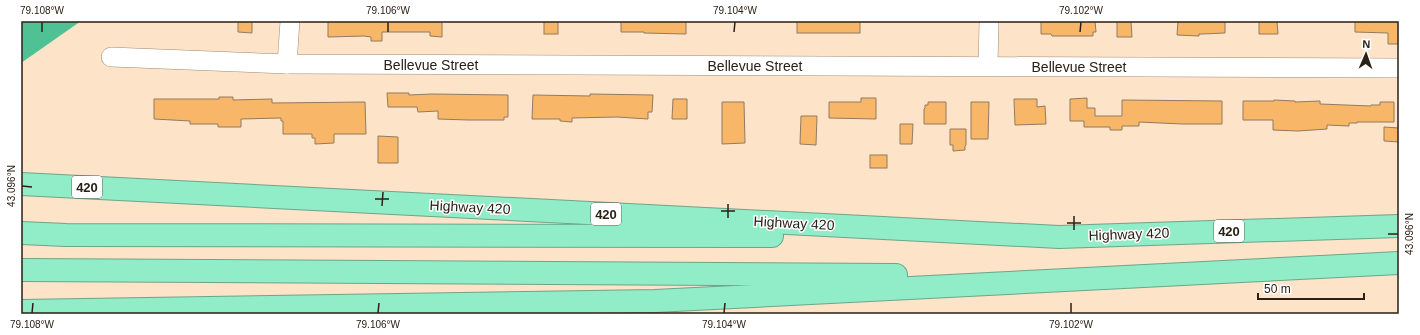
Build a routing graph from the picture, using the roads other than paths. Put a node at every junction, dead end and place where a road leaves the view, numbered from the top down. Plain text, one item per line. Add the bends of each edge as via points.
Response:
1 (290, 21) edge
2 (989, 21) edge
3 (111, 57) dead end
4 (288, 64) junction
5 (988, 66) junction
6 (1399, 68) edge
7 (21, 184) edge
8 (1399, 226) edge
9 (21, 233) edge
10 (1059, 237) junction
11 (1399, 263) edge
12 (21, 270) edge
13 (1148, 276) junction
14 (655, 301) junction
15 (21, 311) edge
16 (499, 314) edge

1 - 4 street
2 - 5 street
3 - 4 street, Bellevue Street
4 - 5 street, Bellevue Street
5 - 6 street, Bellevue Street
7 - 10 highway, Highway 420 / 420
8 - 10 highway, Highway 420 / 420
9 - 10 highway
11 - 13 highway
12 - 13 highway
13 - 14 highway
14 - 15 highway
14 - 16 highway

